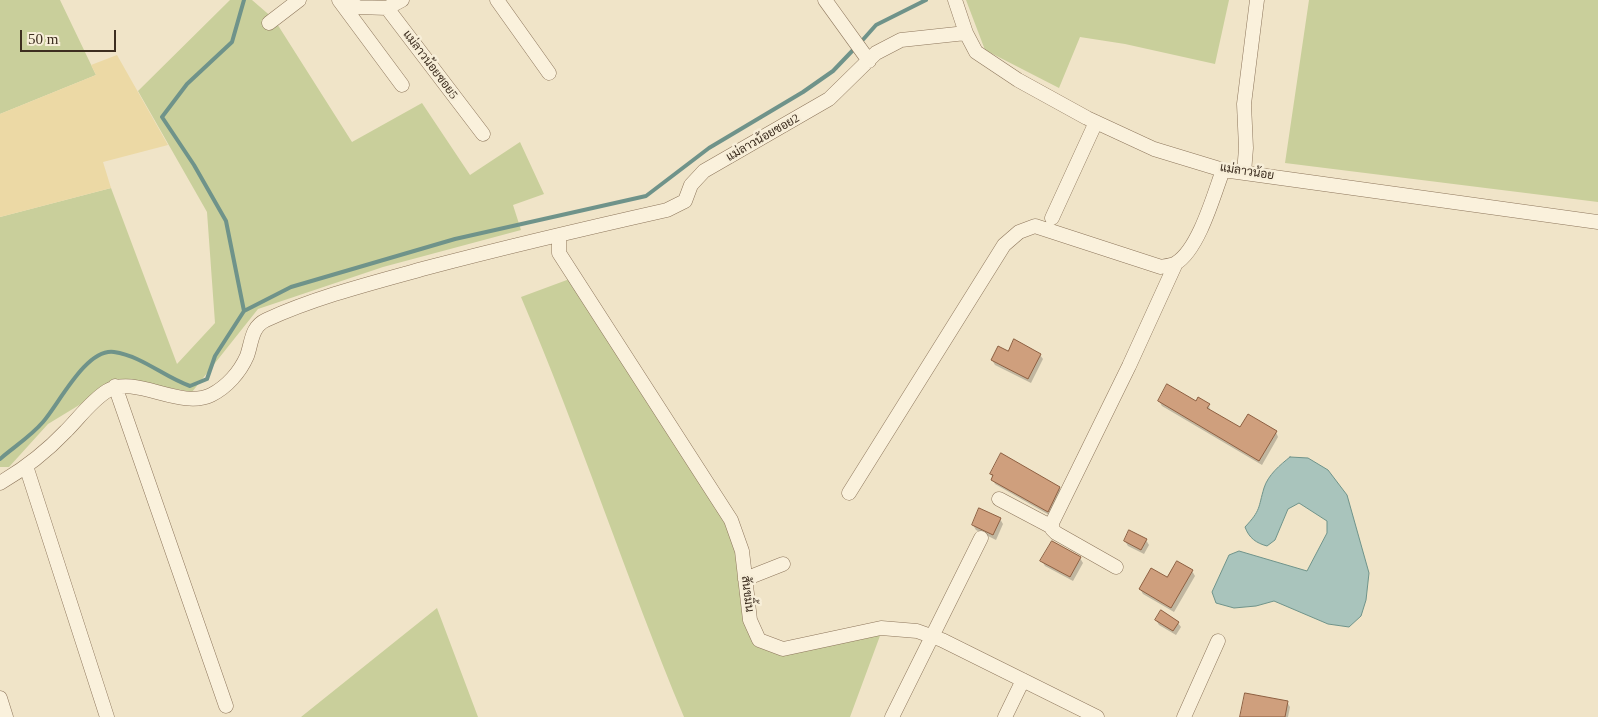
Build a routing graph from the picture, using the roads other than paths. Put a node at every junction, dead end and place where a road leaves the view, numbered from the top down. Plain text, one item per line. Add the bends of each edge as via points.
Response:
1 (299, 0) edge
2 (340, 0) edge
3 (402, 0) edge
4 (497, 0) edge
5 (825, 0) edge
6 (955, 0) edge
7 (1258, 0) edge
8 (387, 8) junction
9 (269, 23) dead end
10 (966, 33) junction
11 (869, 62) junction
12 (549, 73) dead end
13 (402, 85) dead end
14 (1096, 122) junction
15 (483, 134) dead end
16 (1223, 170) junction
17 (1244, 172) junction
18 (1052, 218) dead end
19 (1598, 222) edge
20 (559, 236) junction
21 (1176, 263) junction
22 (115, 386) junction
23 (26, 466) junction
24 (0, 483) edge
25 (849, 493) dead end
26 (999, 499) dead end
27 (1052, 527) junction
28 (981, 538) dead end
29 (782, 564) dead end
30 (1116, 567) dead end
31 (745, 579) junction
32 (933, 637) junction
33 (1218, 641) dead end
34 (1023, 680) junction
35 (0, 698) edge
36 (226, 706) dead end
37 (6, 717) edge
38 (106, 717) edge
39 (892, 717) edge
40 (1005, 717) edge
41 (1097, 717) edge
42 (1184, 717) edge

1 - 9 street
2 - 8 street via 358,7
2 - 13 street
3 - 8 street
4 - 12 street
5 - 11 street
6 - 10 street, แม่ลาวน้อย
7 - 17 street via 1244,104
8 - 15 street, แม่ลาวน้อยซอย5
10 - 11 street, แม่ลาวน้อยซอย2 via 901,40 876,54
10 - 14 street, แม่ลาวน้อย via 976,52 1018,80
11 - 20 street, แม่ลาวน้อยซอย2 via 829,99 704,171 691,185 685,201 668,210
14 - 16 street, แม่ลาวน้อย via 1154,149
14 - 18 street
16 - 17 street, แม่ลาวน้อย
16 - 21 street via 1203,227
17 - 19 street, แม่ลาวน้อย
20 - 22 street, แม่ลาวน้อยซอย2 via 379,281 263,321 256,327 246,357 234,378 210,396 181,397
20 - 31 street, สันขมิ้น via 559,253 731,520 742,551
21 - 25 street via 1162,267 1035,226 1019,232 1004,245
21 - 27 street
22 - 23 street
22 - 36 street
23 - 24 street
23 - 38 street
26 - 27 street
27 - 30 street via 1056,534
28 - 32 street
29 - 31 street
31 - 32 street, สันขมิ้น via 750,620 759,640 783,649 881,628 917,631
32 - 34 street, สันขมิ้น
32 - 39 street
33 - 42 street
34 - 40 street
34 - 41 street, สันขมิ้น
35 - 37 street

